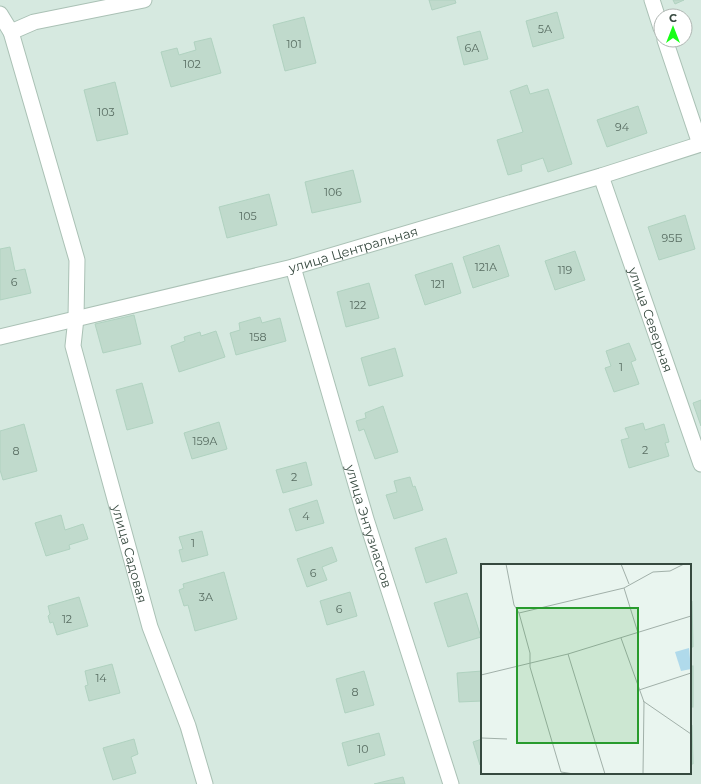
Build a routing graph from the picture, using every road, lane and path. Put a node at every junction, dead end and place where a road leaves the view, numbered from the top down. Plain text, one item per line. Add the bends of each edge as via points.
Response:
1 (144, 0) edge
2 (0, 14) edge
3 (11, 32) junction
4 (668, 48) edge
5 (700, 144) edge
6 (602, 180) junction
7 (293, 267) junction
8 (76, 318) junction
9 (0, 337) edge
10 (701, 464) edge
11 (204, 784) edge
12 (451, 784) edge

1 - 3 street via 34,22
2 - 3 street, улица Садовая
3 - 8 street, улица Садовая via 77,260
4 - 5 street
5 - 6 street, улица Центральная
6 - 7 street, улица Центральная
6 - 10 street
7 - 8 street, улица Центральная
7 - 12 street, улица Энтузиастов via 366,519
8 - 9 street, улица Центральная
8 - 11 street, улица Садовая via 73,346 148,620 188,726

